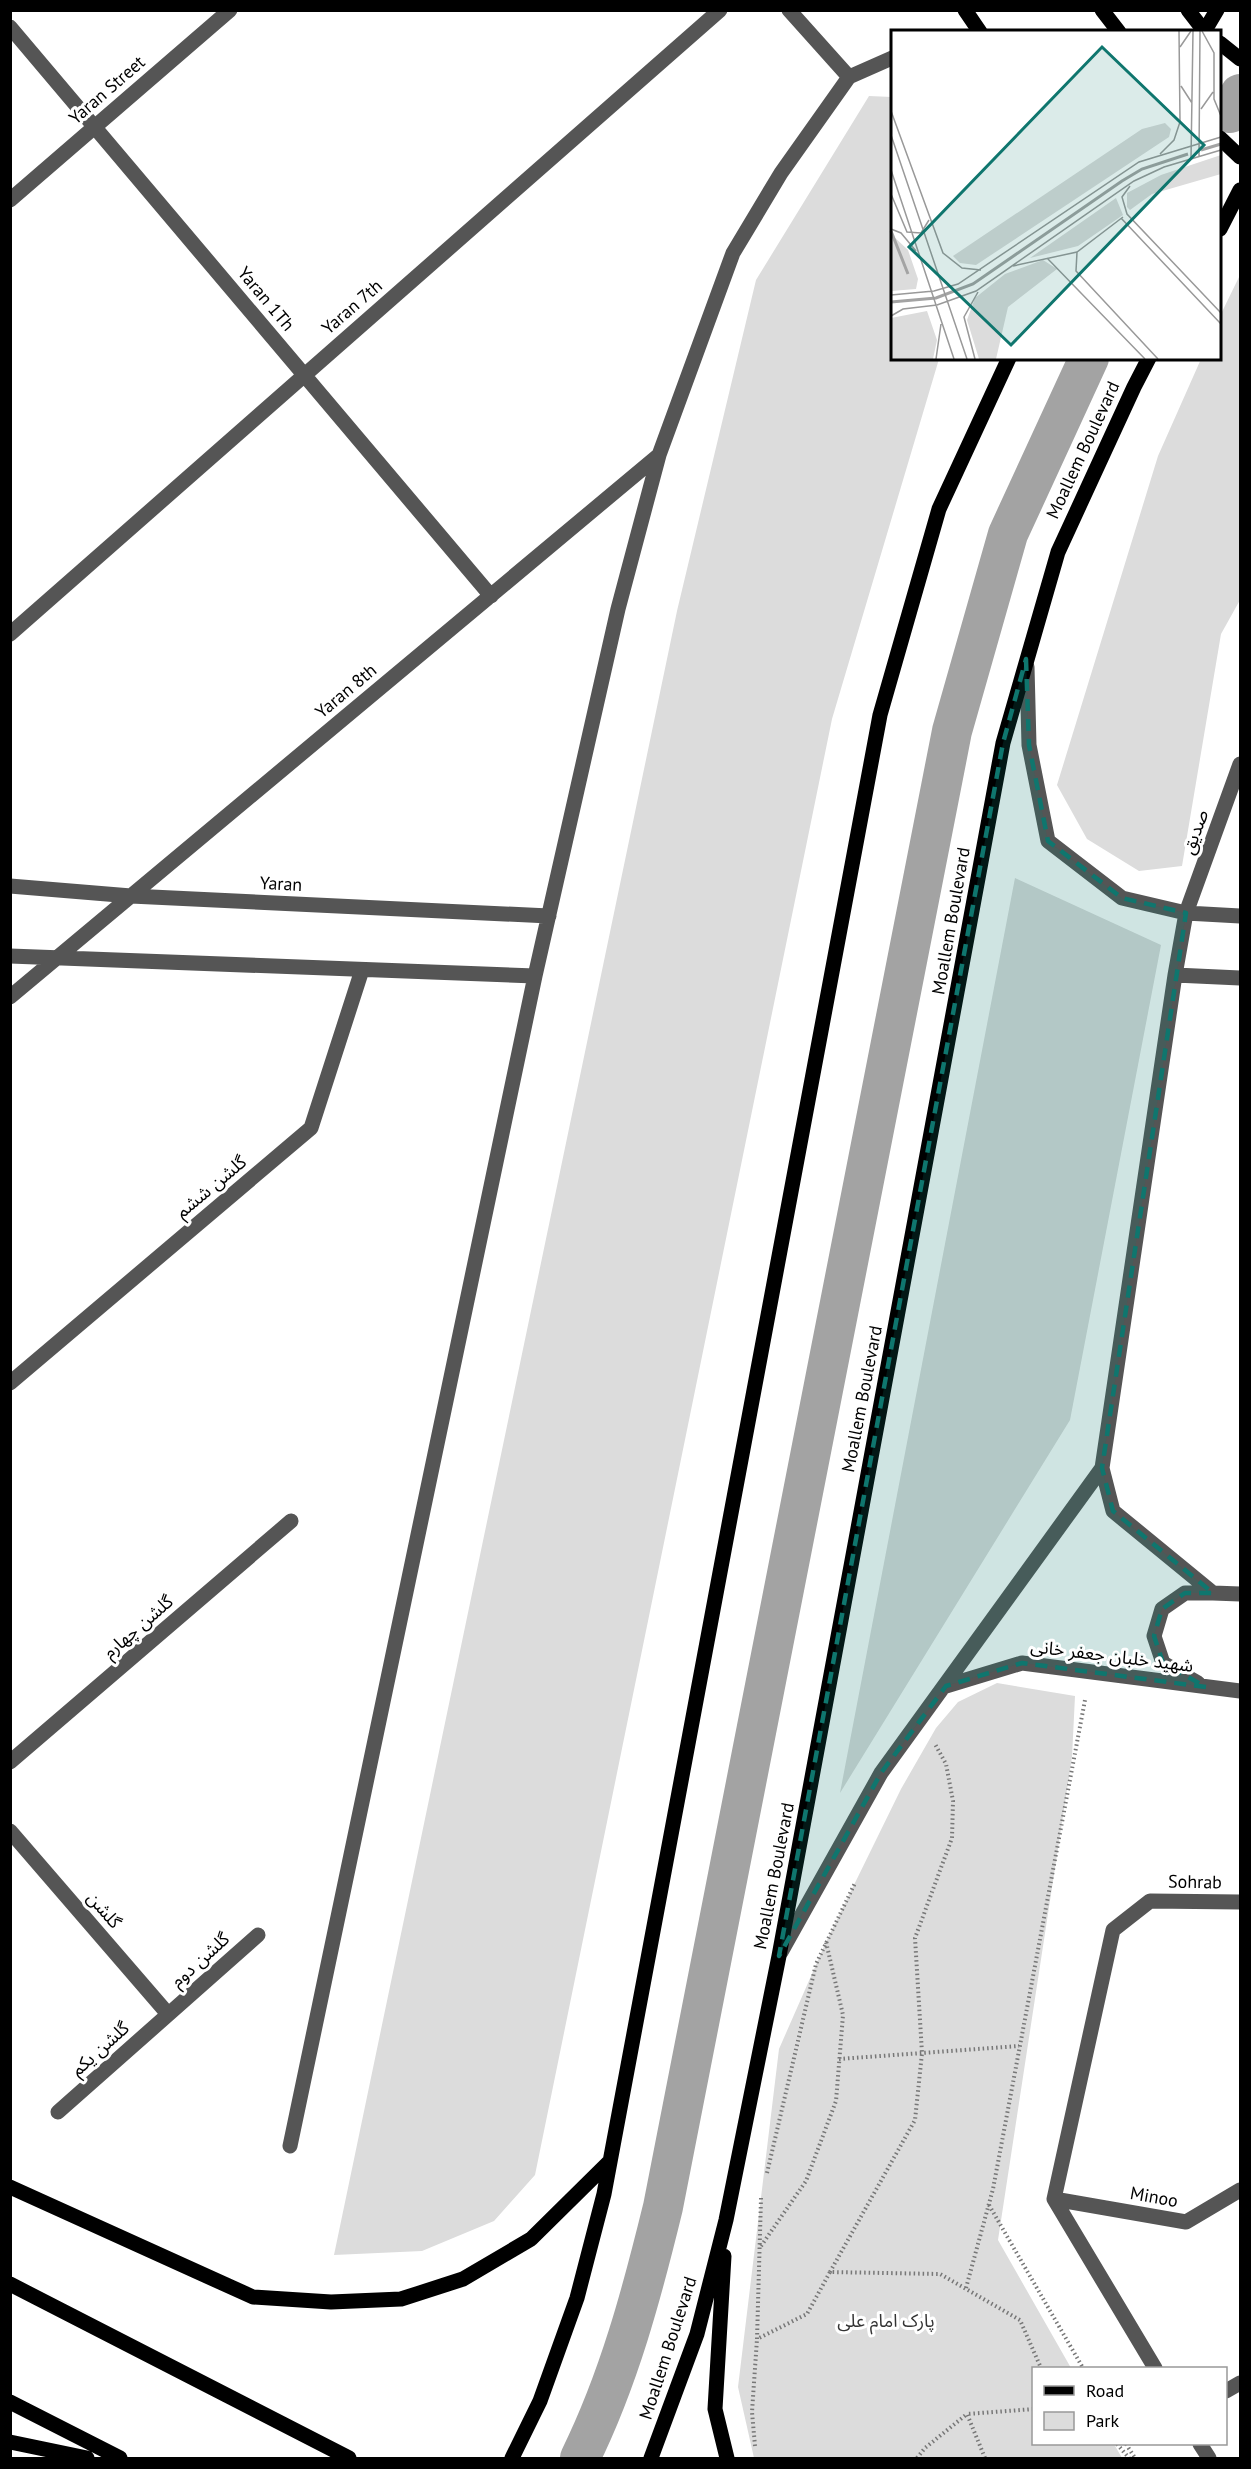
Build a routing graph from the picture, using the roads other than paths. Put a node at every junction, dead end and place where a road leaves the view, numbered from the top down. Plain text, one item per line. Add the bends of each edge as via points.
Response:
1 (230, 10) edge
2 (720, 10) edge
3 (789, 10) edge
4 (965, 10) edge
5 (1102, 10) edge
6 (1188, 10) edge
7 (1217, 10) edge
8 (10, 27) edge
9 (979, 30) edge
10 (1117, 30) edge
11 (1204, 30) edge
12 (1206, 30) edge
13 (1221, 44) edge
14 (891, 58) edge
15 (1240, 59) edge
16 (849, 77) junction
17 (95, 127) junction
18 (1221, 139) edge
19 (1240, 157) edge
20 (1240, 190) edge
21 (10, 200) edge
22 (1221, 227) edge
23 (1008, 360) edge
24 (1148, 360) edge
25 (305, 375) junction
26 (659, 455) junction
27 (490, 596) junction
28 (10, 634) edge
29 (1026, 659) junction
30 (1240, 764) edge
31 (10, 886) edge
32 (131, 896) junction
33 (1186, 913) junction
34 (549, 916) junction
35 (1240, 916) edge
36 (10, 956) edge
37 (57, 958) junction
38 (362, 970) junction
39 (1175, 975) junction
40 (535, 976) junction
41 (1240, 978) edge
42 (10, 998) edge
43 (10, 1383) edge
44 (1102, 1468) junction
45 (291, 1521) dead end
46 (1213, 1593) junction
47 (1240, 1594) edge
48 (946, 1686) junction
49 (1206, 1687) junction
50 (1240, 1691) edge
51 (10, 1762) edge
52 (10, 1831) edge
53 (1240, 1902) edge
54 (258, 1935) dead end
55 (778, 1956) junction
56 (168, 2014) junction
57 (58, 2112) dead end
58 (290, 2146) dead end
59 (609, 2162) junction
60 (10, 2187) edge
61 (1240, 2190) edge
62 (1054, 2199) junction
63 (726, 2220) junction
64 (10, 2284) edge
65 (1154, 2367) edge
66 (10, 2402) edge
67 (10, 2442) edge
68 (1201, 2445) edge
69 (87, 2458) edge
70 (120, 2458) edge
71 (349, 2458) edge
72 (512, 2458) edge
73 (651, 2458) edge
74 (727, 2458) edge
75 (1209, 2458) edge

1 - 17 street, Yaran Street
2 - 25 street, Yaran 7th
3 - 16 street
4 - 9 main road
5 - 10 main road
6 - 11 main road
7 - 12 main road
8 - 17 street, Yaran 1Th
13 - 15 main road
14 - 16 street
16 - 26 street via 781,173 733,253
17 - 21 street, Yaran Street
17 - 25 street, Yaran 1Th
18 - 19 main road
20 - 22 main road
23 - 59 main road via 939,508 880,716
24 - 29 main road, Moallem Boulevard via 1058,552
25 - 27 street, Yaran 1Th
25 - 28 street, Yaran 7th
26 - 27 street, Yaran 8th
26 - 34 street via 618,609
27 - 32 street, Yaran 8th
29 - 33 street via 1029,745 1048,841 1122,898
29 - 55 main road, Moallem Boulevard via 1003,742
30 - 33 street, صدیق
31 - 32 street, Yaran
32 - 34 street, Yaran
32 - 37 street, Yaran 8th
33 - 35 street
33 - 39 street, صدیق
34 - 40 street
36 - 37 street
37 - 38 street
37 - 42 street, Yaran 8th
38 - 40 street
38 - 43 street, گلشن ششم via 311,1128
39 - 41 street
39 - 44 street, صدیق
40 - 58 street
44 - 46 street via 1113,1511
44 - 48 street
45 - 51 street, گلشن چهارم
46 - 47 street
46 - 49 street via 1185,1593 1162,1609 1154,1636 1163,1663
48 - 49 street, شهید خلبان جعفر خانی via 1022,1663
48 - 55 street via 881,1773
49 - 50 street, شهید خلبان جعفر خانی
52 - 56 street, گلشن
53 - 62 street, Sohrab via 1150,1901 1113,1929
54 - 56 street, گلشن دوم
55 - 63 main road, Moallem Boulevard
56 - 57 street, گلشن یکم
59 - 60 main road via 531,2239 463,2279 401,2299 331,2302 253,2296
59 - 72 main road via 577,2298 540,2401
61 - 62 street, Minoo via 1185,2222
62 - 65 street
63 - 73 main road, Moallem Boulevard via 697,2334
63 - 74 main road via 715,2409
64 - 71 main road
66 - 70 main road
67 - 69 main road
68 - 75 street

